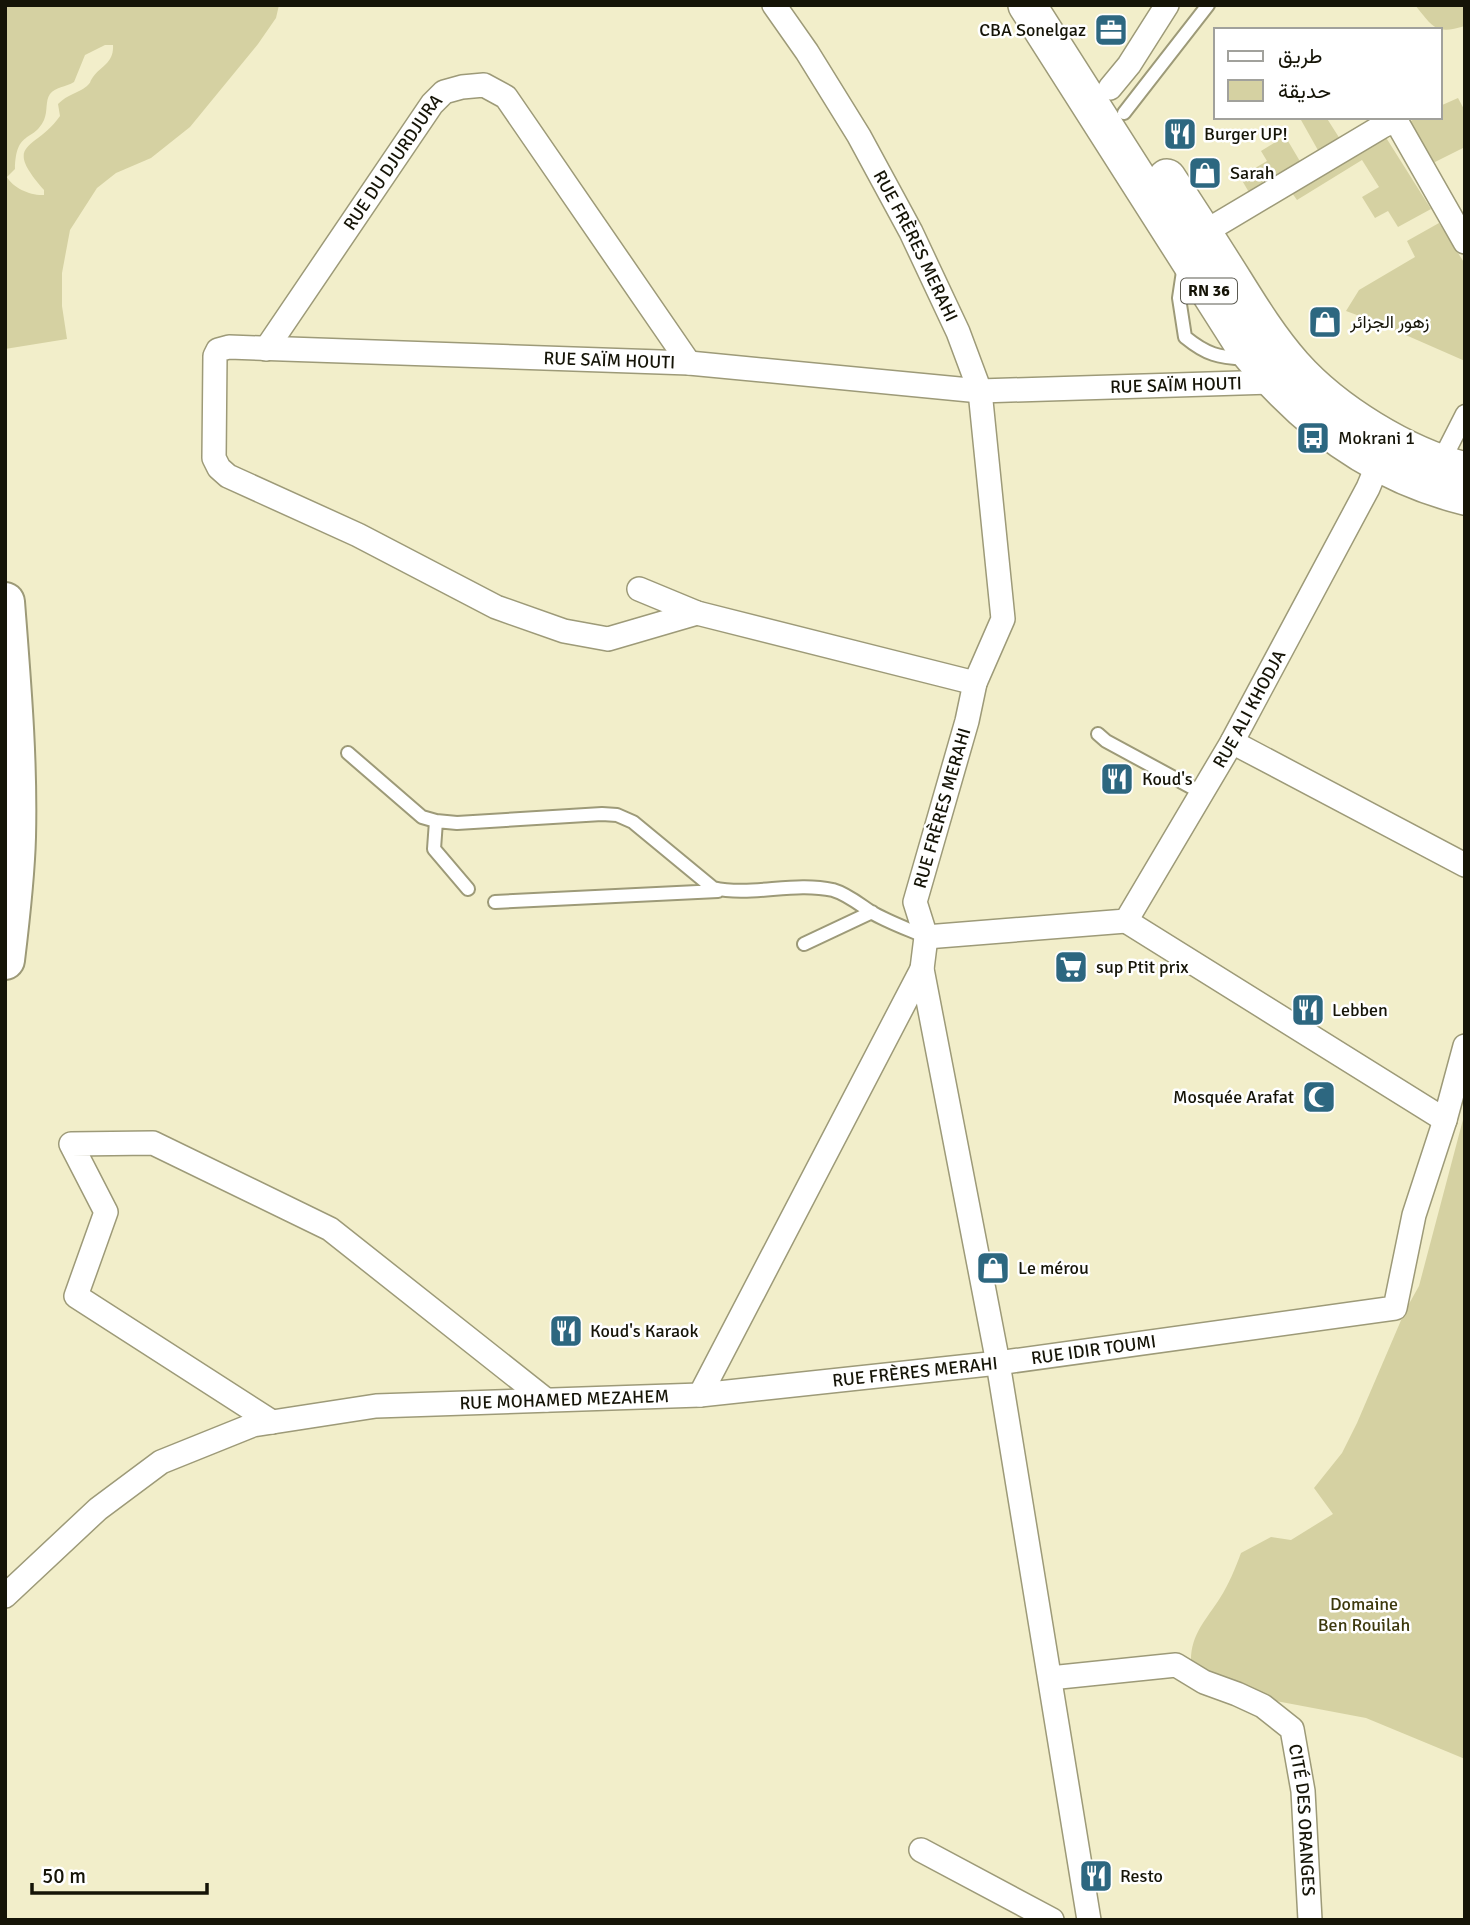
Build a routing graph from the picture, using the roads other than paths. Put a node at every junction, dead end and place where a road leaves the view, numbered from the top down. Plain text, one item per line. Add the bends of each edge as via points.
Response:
1 (774, 5) edge
2 (1027, 5) edge
3 (1056, 5) edge
4 (1167, 5) edge
5 (1208, 5) edge
6 (1117, 101) junction
7 (1465, 242) edge
8 (1194, 244) junction
9 (266, 349) junction
10 (689, 363) junction
11 (1266, 371) junction
12 (980, 391) junction
13 (1465, 414) edge
14 (1378, 464) junction
15 (1453, 467) edge
16 (1465, 496) edge
17 (639, 589) dead end
18 (5, 602) edge
19 (697, 613) junction
20 (975, 683) junction
21 (1098, 734) dead end
22 (1232, 742) junction
23 (348, 753) dead end
24 (1202, 793) junction
25 (436, 821) junction
26 (1465, 865) edge
27 (468, 889) dead end
28 (725, 891) junction
29 (495, 902) dead end
30 (872, 912) junction
31 (1126, 921) junction
32 (926, 937) junction
33 (804, 944) dead end
34 (5, 960) edge
35 (922, 969) junction
36 (1465, 1046) edge
37 (1445, 1120) junction
38 (998, 1363) junction
39 (700, 1395) junction
40 (546, 1400) junction
41 (271, 1422) junction
42 (5, 1597) edge
43 (1049, 1678) junction
44 (921, 1850) dead end
45 (1052, 1920) edge
46 (1089, 1920) edge
47 (1310, 1920) edge

1 - 12 street, RUE FRÈRES MERAHI via 859,136 911,232
2 - 8 main road, RN 36
3 - 6 main road, RN 36
4 - 6 street via 1129,65
5 - 6 lane
6 - 8 main road, RN 36
7 - 8 street via 1399,126 1387,123
8 - 11 main road, RN 36
8 - 15 main road, RN 36 via 1317,389 1394,442
9 - 10 street, RUE SAÏM HOUTI
9 - 10 street, RUE DU DJURDJURA via 432,104 444,92 484,85 506,97
9 - 19 street, RUE SAÏM HOUTI via 229,347 215,356 214,458 228,476 358,535 496,607 564,631 608,639
10 - 12 street, RUE SAÏM HOUTI
11 - 12 street, RUE SAÏM HOUTI
11 - 14 main road, RN 36 via 1302,409
12 - 20 street, RUE FRÈRES MERAHI via 1003,619
13 - 15 street
14 - 16 main road, RN 36 via 1422,484
14 - 22 street, RUE ALI KHODJA
17 - 19 street
18 - 34 highway via 16,812
19 - 20 street
20 - 32 street, RUE FRÈRES MERAHI via 915,902
21 - 24 lane
22 - 24 street, RUE ALI KHODJA
22 - 26 street
23 - 25 lane via 422,817
24 - 31 street, RUE ALI KHODJA
25 - 27 lane via 434,849
25 - 28 lane via 617,815 633,821 713,888
28 - 29 lane
28 - 30 lane via 801,887 834,891
30 - 32 lane
30 - 33 lane
31 - 32 street
31 - 37 street
32 - 35 street, RUE FRÈRES MERAHI
35 - 38 street, RUE FRÈRES MERAHI
35 - 39 street
36 - 37 street, RUE IDIR TOUMI
37 - 38 street, RUE IDIR TOUMI via 1414,1216 1395,1308
38 - 39 street, RUE FRÈRES MERAHI
38 - 43 street
39 - 40 street, RUE MOHAMED MEZAHEM
40 - 41 street, RUE MOHAMED MEZAHEM via 376,1406
40 - 41 street via 330,1229 153,1143 71,1144 106,1212 76,1296
41 - 42 street, RUE MOHAMED MEZAHEM via 253,1424 161,1462 98,1509
43 - 46 street
43 - 47 street, CITÉ DES ORANGES via 1176,1665 1263,1706 1292,1729 1303,1791
44 - 45 street

